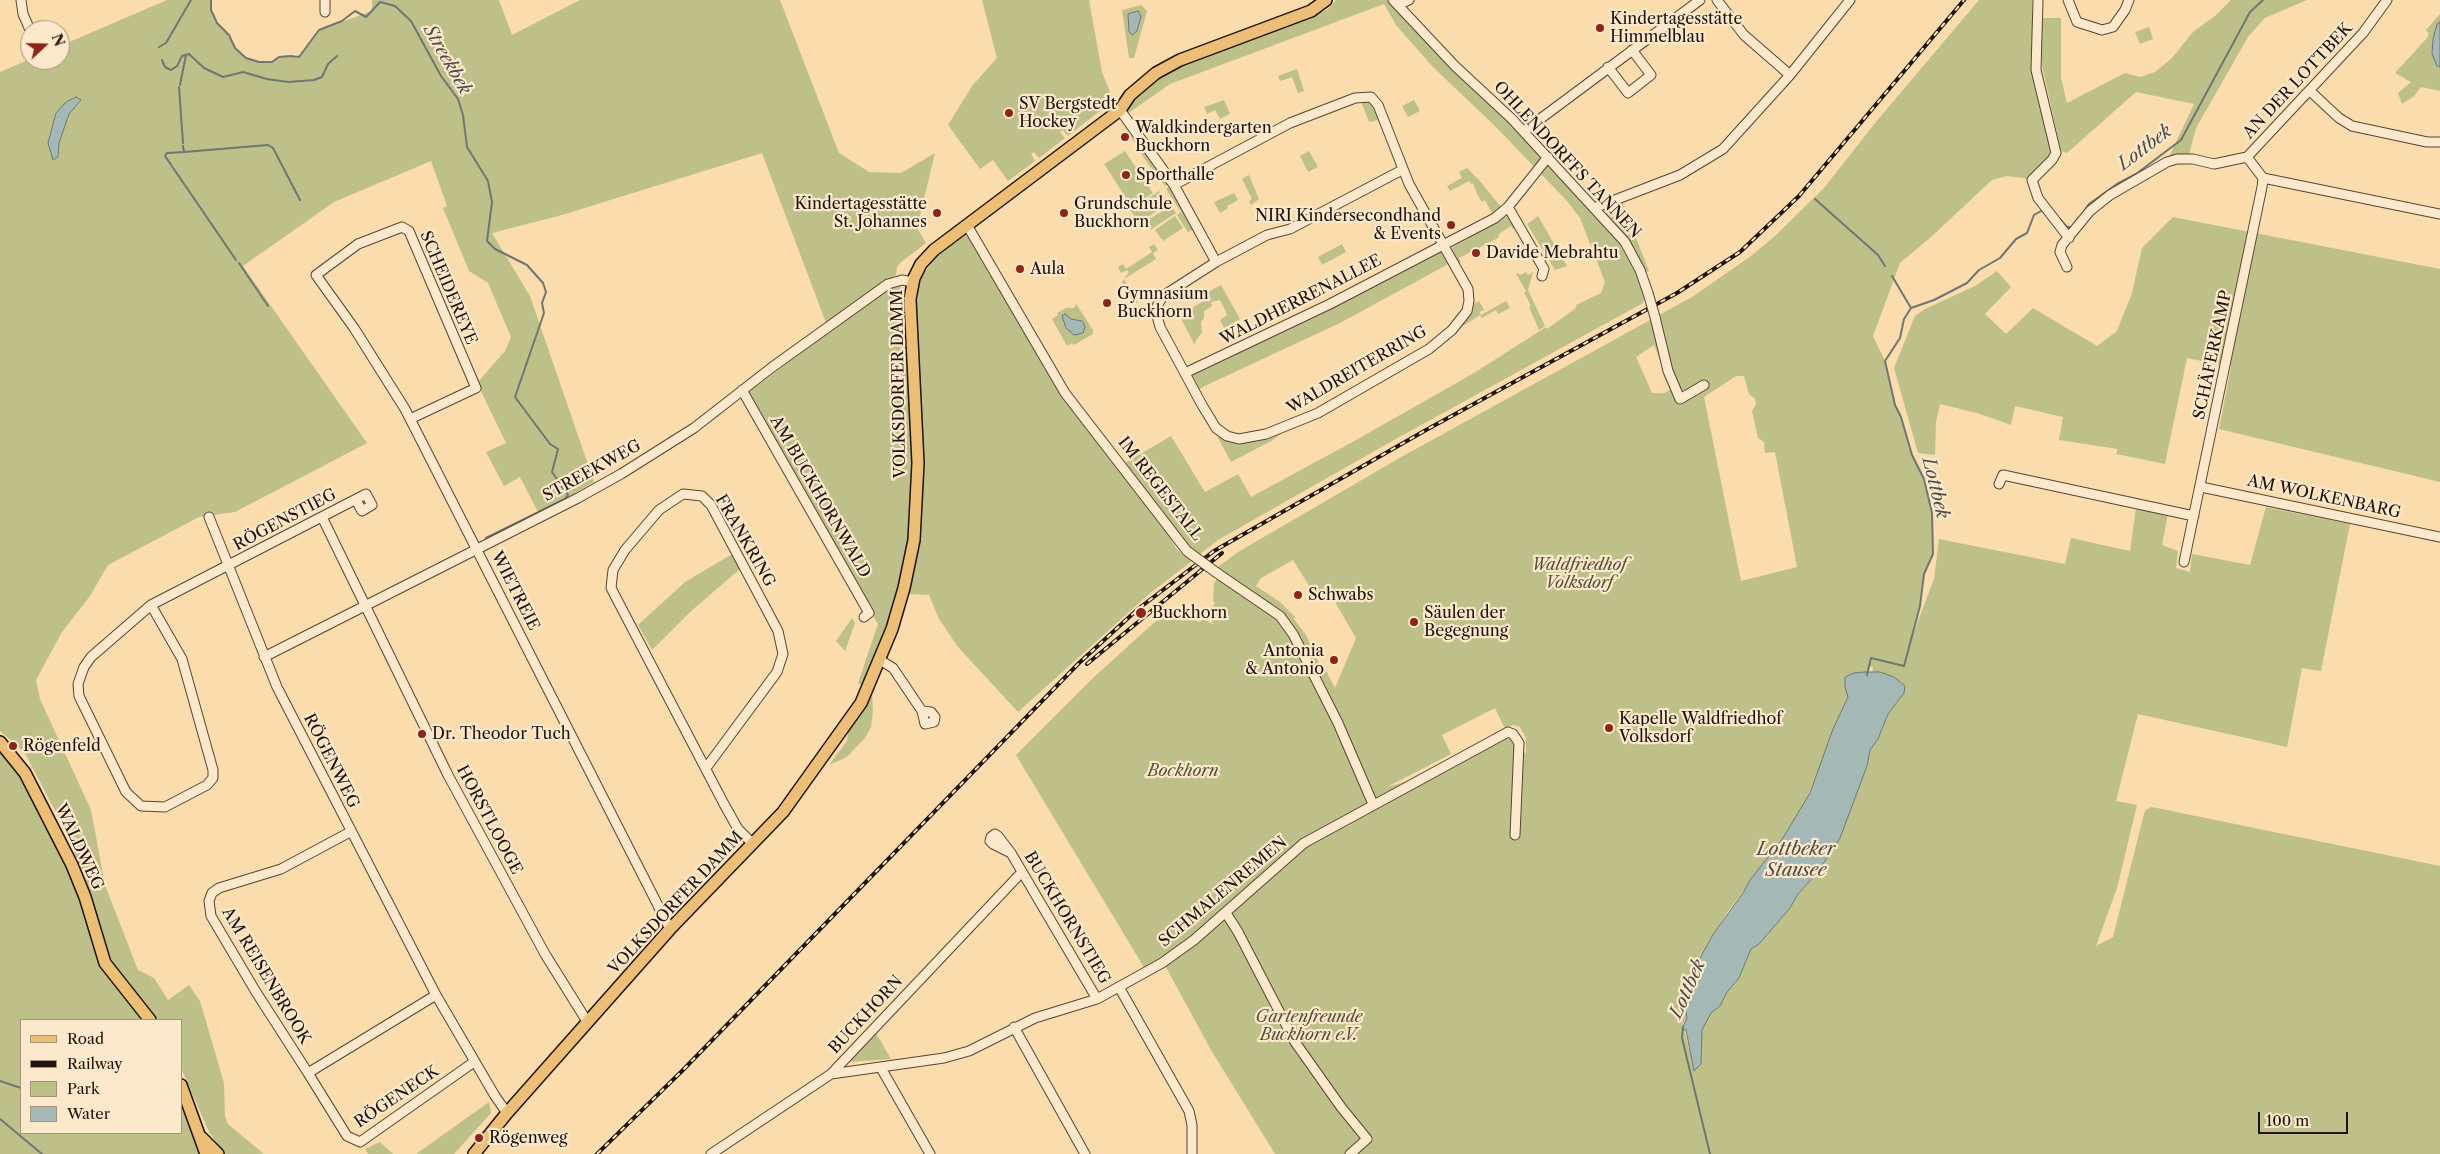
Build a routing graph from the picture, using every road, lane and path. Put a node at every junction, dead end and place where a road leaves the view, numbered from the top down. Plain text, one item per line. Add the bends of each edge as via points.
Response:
1 (21, 0) edge
2 (325, 0) edge
3 (1326, 0) edge
4 (1409, 0) edge
5 (1700, 0) edge
6 (1717, 0) edge
7 (1850, 0) edge
8 (2038, 0) edge
9 (2068, 0) edge
10 (2129, 0) edge
11 (2387, 0) edge
12 (1396, 2) edge
13 (325, 12) dead end
14 (26, 20) edge
15 (1632, 50) junction
16 (1608, 67) junction
17 (1790, 75) junction
18 (2310, 91) junction
19 (1120, 110) junction
20 (1524, 131) junction
21 (2440, 142) edge
22 (1548, 157) junction
23 (2247, 157) junction
24 (1402, 170) junction
25 (2262, 178) junction
26 (1174, 185) junction
27 (1508, 207) junction
28 (1594, 208) junction
29 (2440, 214) edge
30 (967, 226) junction
31 (2068, 238) junction
32 (1443, 244) junction
33 (1216, 262) junction
34 (2067, 267) dead end
35 (316, 275) joint
36 (1542, 276) dead end
37 (913, 282) junction
38 (1185, 373) junction
39 (1704, 384) dead end
40 (742, 390) junction
41 (410, 419) junction
42 (2000, 484) dead end
43 (2201, 487) junction
44 (356, 500) dead end
45 (2194, 516) junction
46 (208, 517) dead end
47 (322, 518) junction
48 (2440, 537) edge
49 (476, 548) junction
50 (2184, 562) dead end
51 (227, 567) junction
52 (151, 605) junction
53 (366, 606) junction
54 (864, 617) dead end
55 (264, 657) junction
56 (880, 660) junction
57 (922, 711) dead end
58 (0, 742) edge
59 (706, 768) junction
60 (1374, 804) junction
61 (350, 832) junction
62 (1516, 835) dead end
63 (752, 844) junction
64 (1011, 853) dead end
65 (1022, 872) junction
66 (1226, 913) junction
67 (670, 929) junction
68 (1119, 987) junction
69 (436, 995) junction
70 (1097, 999) junction
71 (149, 1019) edge
72 (588, 1023) junction
73 (1014, 1027) junction
74 (474, 1062) junction
75 (881, 1068) junction
76 (308, 1073) junction
77 (830, 1074) junction
78 (182, 1088) edge
79 (507, 1113) junction
80 (201, 1137) junction
81 (206, 1154) edge
82 (218, 1154) edge
83 (474, 1154) edge
84 (711, 1154) edge
85 (930, 1154) edge
86 (1084, 1154) edge
87 (1192, 1154) edge
88 (1350, 1154) edge

1 - 14 street
2 - 13 street
3 - 19 main road, VOLKSDORFER DAMM via 1303,15 1168,65 1130,95
4 - 12 street
5 - 15 street
6 - 17 street via 1744,35
7 - 17 street
8 - 31 street via 2036,70 2056,150 2052,160 2032,180 2035,192
9 - 10 street via 2078,22 2102,30 2111,28
11 - 18 street, AN DER LOTTBEK via 2363,33
12 - 20 street, OHLENDORFFS TANNEN via 1455,66
15 - 16 street
15 - 16 street via 1651,75 1628,94
16 - 20 street
17 - 28 street via 1735,138 1709,159 1680,175
18 - 21 street via 2352,126
18 - 23 street, AN DER LOTTBEK
19 - 26 street
19 - 30 main road, VOLKSDORFER DAMM
20 - 22 street, OHLENDORFFS TANNEN
22 - 27 street, WALDHERRENALLEE
22 - 28 street, OHLENDORFFS TANNEN
23 - 25 street
23 - 31 street, AN DER LOTTBEK via 2214,164 2186,159 2167,162 2099,202
24 - 26 street, WALDREITERRING via 1378,105 1374,98 1364,95 1290,122
24 - 32 street, WALDREITERRING
24 - 33 street, WALDREITERRING via 1290,229 1260,238
25 - 29 street
25 - 43 street, SCHÄFERKAMP
26 - 33 street
27 - 32 street, WALDHERRENALLEE via 1495,218
27 - 36 street via 1544,269
28 - 39 street, OHLENDORFFS TANNEN, bridge via 1625,242 1640,270 1668,370 1680,399
30 - 37 main road, VOLKSDORFER DAMM via 930,254
30 - 60 street, IM REGESTALL, bridge via 1065,393 1187,551 1280,616 1293,634
31 - 34 street via 2060,252
32 - 38 street, WALDHERRENALLEE via 1330,304
32 - 38 street, WALDREITERRING via 1468,289 1464,317 1416,358 1310,417 1279,430 1246,438 1227,436 1216,428
33 - 38 street, WALDREITERRING via 1166,293 1157,306 1158,322
35 - 41 street, WIETREIE via 354,328
35 - 41 street, SCHEIDEREYE via 358,244 402,227 409,232 476,388
37 - 40 street, STREEKWEG via 902,280 888,284
37 - 56 main road, VOLKSDORFER DAMM via 910,306 918,463 916,513 904,588
40 - 49 street, STREEKWEG via 683,435 621,474
40 - 54 street, AM BUCKHORNWALD via 868,614
41 - 49 street, WIETREIE
42 - 45 street via 2003,475
43 - 45 street, SCHÄFERKAMP
43 - 48 street, AM WOLKENBARG
44 - 47 street, RÖGENSTIEG
45 - 50 street, SCHÄFERKAMP
46 - 51 street, RÖGENWEG
47 - 51 street, RÖGENSTIEG
47 - 53 street, HORSTLOOGE
49 - 53 street, STREEKWEG
49 - 67 street, WIETREIE
51 - 52 street
51 - 55 street, RÖGENWEG
52 - 52 street via 91,658 84,666 78,684 79,696 126,792 141,806 165,807 207,785 213,778 213,770 182,659
53 - 55 street, STREEKWEG
53 - 72 street, HORSTLOOGE via 471,819 545,954
55 - 61 street, RÖGENWEG
56 - 57 street via 893,668
56 - 63 main road, VOLKSDORFER DAMM via 861,703 783,812
58 - 71 main road, WALDWEG via 25,773 72,865 86,897 105,964
59 - 59 street, FRANKRING via 777,672 784,654 778,630 711,505 702,496 683,494 659,510 625,550 613,570 611,588
59 - 63 street, FRANKRING via 738,830
60 - 62 street, SCHMALENREMEN via 1508,732 1513,734 1519,745
60 - 66 street, SCHMALENREMEN via 1304,843
61 - 69 street, RÖGENWEG
61 - 76 street, AM REISENBROOK via 281,869 219,888 210,901 211,916 225,941
63 - 67 main road, VOLKSDORFER DAMM
64 - 65 street, BUCKHORNSTIEG
65 - 70 street, BUCKHORNSTIEG
65 - 77 street, BUCKHORN
66 - 68 street, SCHMALENREMEN via 1162,963
66 - 88 street via 1296,1042 1341,1108 1367,1139
67 - 72 main road, VOLKSDORFER DAMM
68 - 70 street, SCHMALENREMEN
68 - 87 street via 1189,1111
69 - 74 street, RÖGENWEG
69 - 76 street
70 - 73 street, SCHMALENREMEN
72 - 79 main road, VOLKSDORFER DAMM
73 - 75 street, SCHMALENREMEN via 968,1051
73 - 86 street
74 - 76 street, RÖGENECK via 360,1142 347,1136
74 - 79 street, RÖGENWEG
75 - 77 street, SCHMALENREMEN
75 - 85 street
77 - 84 street, BUCKHORN
78 - 80 main road
79 - 83 main road, VOLKSDORFER DAMM
80 - 81 main road
80 - 82 main road

